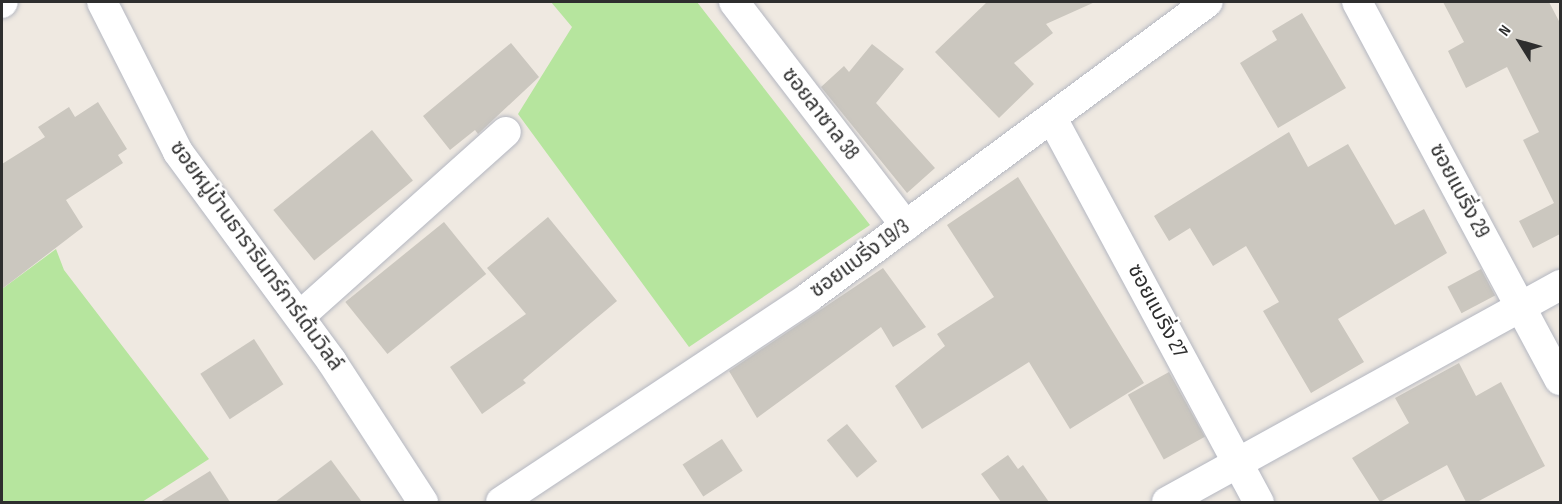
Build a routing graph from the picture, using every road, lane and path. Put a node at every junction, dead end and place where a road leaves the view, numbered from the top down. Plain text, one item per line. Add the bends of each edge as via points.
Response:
1 (102, 2) edge
2 (734, 2) edge
3 (1208, 2) edge
4 (1357, 2) edge
5 (1053, 120) junction
6 (506, 132) dead end
7 (906, 226) junction
8 (1560, 285) edge
9 (1521, 307) junction
10 (300, 315) junction
11 (1560, 380) edge
12 (1238, 461) junction
13 (423, 502) edge
14 (501, 502) edge
15 (1167, 502) edge
16 (1259, 502) edge

1 - 10 street, ซอยหมู่บ้านธารารินทร์การ์เด้นวิลล์ via 178,152
2 - 7 street, ซอยลาซาล 38
3 - 5 street, ซอยแบริ่ง 19/3
4 - 9 street, ซอยแบริ่ง 29
5 - 7 street, ซอยแบริ่ง 19/3
5 - 12 street, ซอยแบริ่ง 27
6 - 10 street
7 - 14 street, ซอยแบริ่ง 19/3
8 - 9 street
9 - 11 street, ซอยแบริ่ง 29
9 - 12 street
10 - 13 street, ซอยหมู่บ้านธารารินทร์การ์เด้นวิลล์
12 - 15 street
12 - 16 street, ซอยแบริ่ง 27

